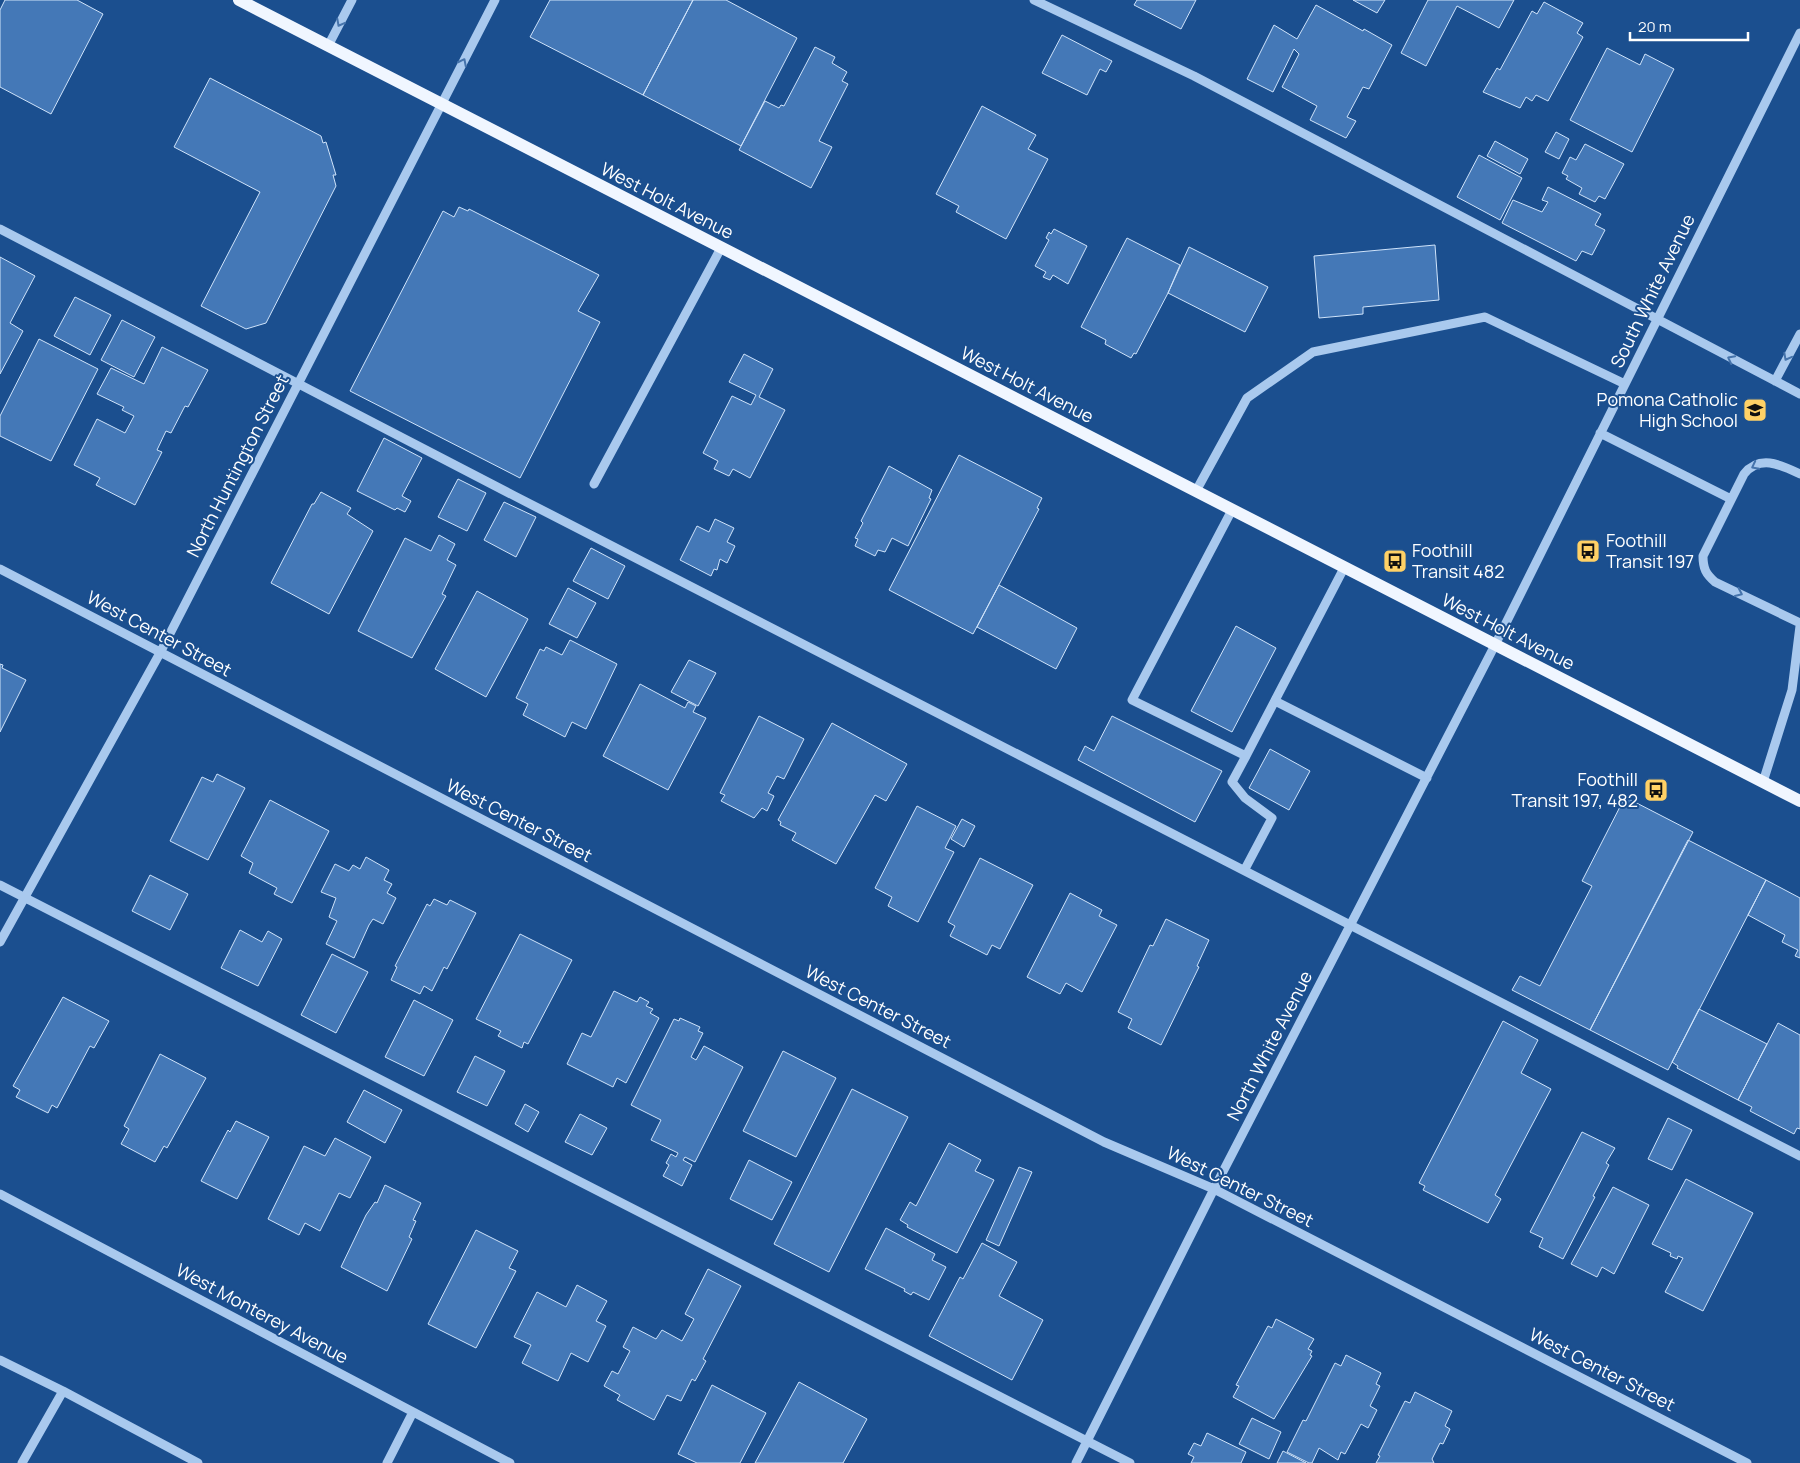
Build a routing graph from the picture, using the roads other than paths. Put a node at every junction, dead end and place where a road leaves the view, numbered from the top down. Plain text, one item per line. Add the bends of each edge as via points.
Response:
1 (239, 0) edge
2 (352, 0) edge
3 (495, 0) edge
4 (1034, 0) edge
5 (1800, 33) edge
6 (328, 46) junction
7 (441, 105) junction
8 (0, 229) edge
9 (721, 248) junction
10 (1657, 320) junction
11 (1800, 334) edge
12 (1775, 381) junction
13 (1625, 384) junction
14 (298, 385) junction
15 (1800, 394) edge
16 (1600, 434) junction
17 (1800, 474) edge
18 (594, 484) dead end
19 (1196, 492) junction
20 (1732, 499) junction
21 (1232, 510) junction
22 (1344, 568) junction
23 (0, 569) edge
24 (1800, 624) edge
25 (1495, 644) junction
26 (160, 653) junction
27 (1274, 701) junction
28 (1246, 756) junction
29 (1427, 778) junction
30 (1763, 782) junction
31 (1800, 801) edge
32 (1244, 869) junction
33 (0, 885) edge
34 (24, 897) junction
35 (1351, 924) junction
36 (0, 942) edge
37 (1800, 1156) edge
38 (1214, 1189) junction
39 (0, 1194) edge
40 (0, 1360) edge
41 (63, 1391) junction
42 (413, 1412) junction
43 (1087, 1441) junction
44 (22, 1463) edge
45 (198, 1463) edge
46 (387, 1463) edge
47 (510, 1463) edge
48 (1076, 1463) edge
49 (1130, 1463) edge
50 (1746, 1463) edge

1 - 6 main road, West Holt Avenue
2 -> 6 street
7 -> 3 street, North Huntington Street
4 - 10 street via 1194,76
5 - 10 street, South White Avenue
6 - 7 main road, West Holt Avenue
7 - 9 main road, West Holt Avenue
7 - 14 street, North Huntington Street
8 - 14 street
9 - 18 street
9 - 19 main road, West Holt Avenue
12 -> 10 street
10 - 13 street, South White Avenue
11 -> 12 street
12 - 15 street
13 - 16 street, South White Avenue
13 - 19 street via 1486,317 1313,352 1247,398
14 - 26 street, North Huntington Street
14 - 32 street
16 - 20 street
16 - 25 street, South White Avenue
17 -> 20 street via 1773,463 1761,462 1744,474
19 - 21 main road, West Holt Avenue
20 -> 24 street via 1703,556 1707,575
21 - 22 main road, West Holt Avenue
21 - 28 street via 1132,700
22 - 25 main road, West Holt Avenue
22 - 27 street
23 - 26 street, West Center Street
24 - 30 street via 1792,690
25 - 29 street, North White Avenue
25 - 30 main road, West Holt Avenue
26 - 34 street, North Huntington Street
26 - 38 street, West Center Street via 1104,1142
27 - 28 street
27 - 29 street
28 - 32 street via 1232,782 1245,798 1272,818
29 - 35 street, North White Avenue
30 - 31 main road, West Holt Avenue
32 - 35 street
33 - 34 street
34 - 36 street, North Huntington Street
34 - 43 street
35 - 37 street
35 - 38 street, North White Avenue
38 - 43 street, North White Avenue
38 - 50 street, West Center Street
39 - 42 street, West Monterey Avenue
40 - 41 street
41 - 44 street
41 - 45 street
42 - 46 street
42 - 47 street, West Monterey Avenue
43 - 48 street, North White Avenue
43 - 49 street

